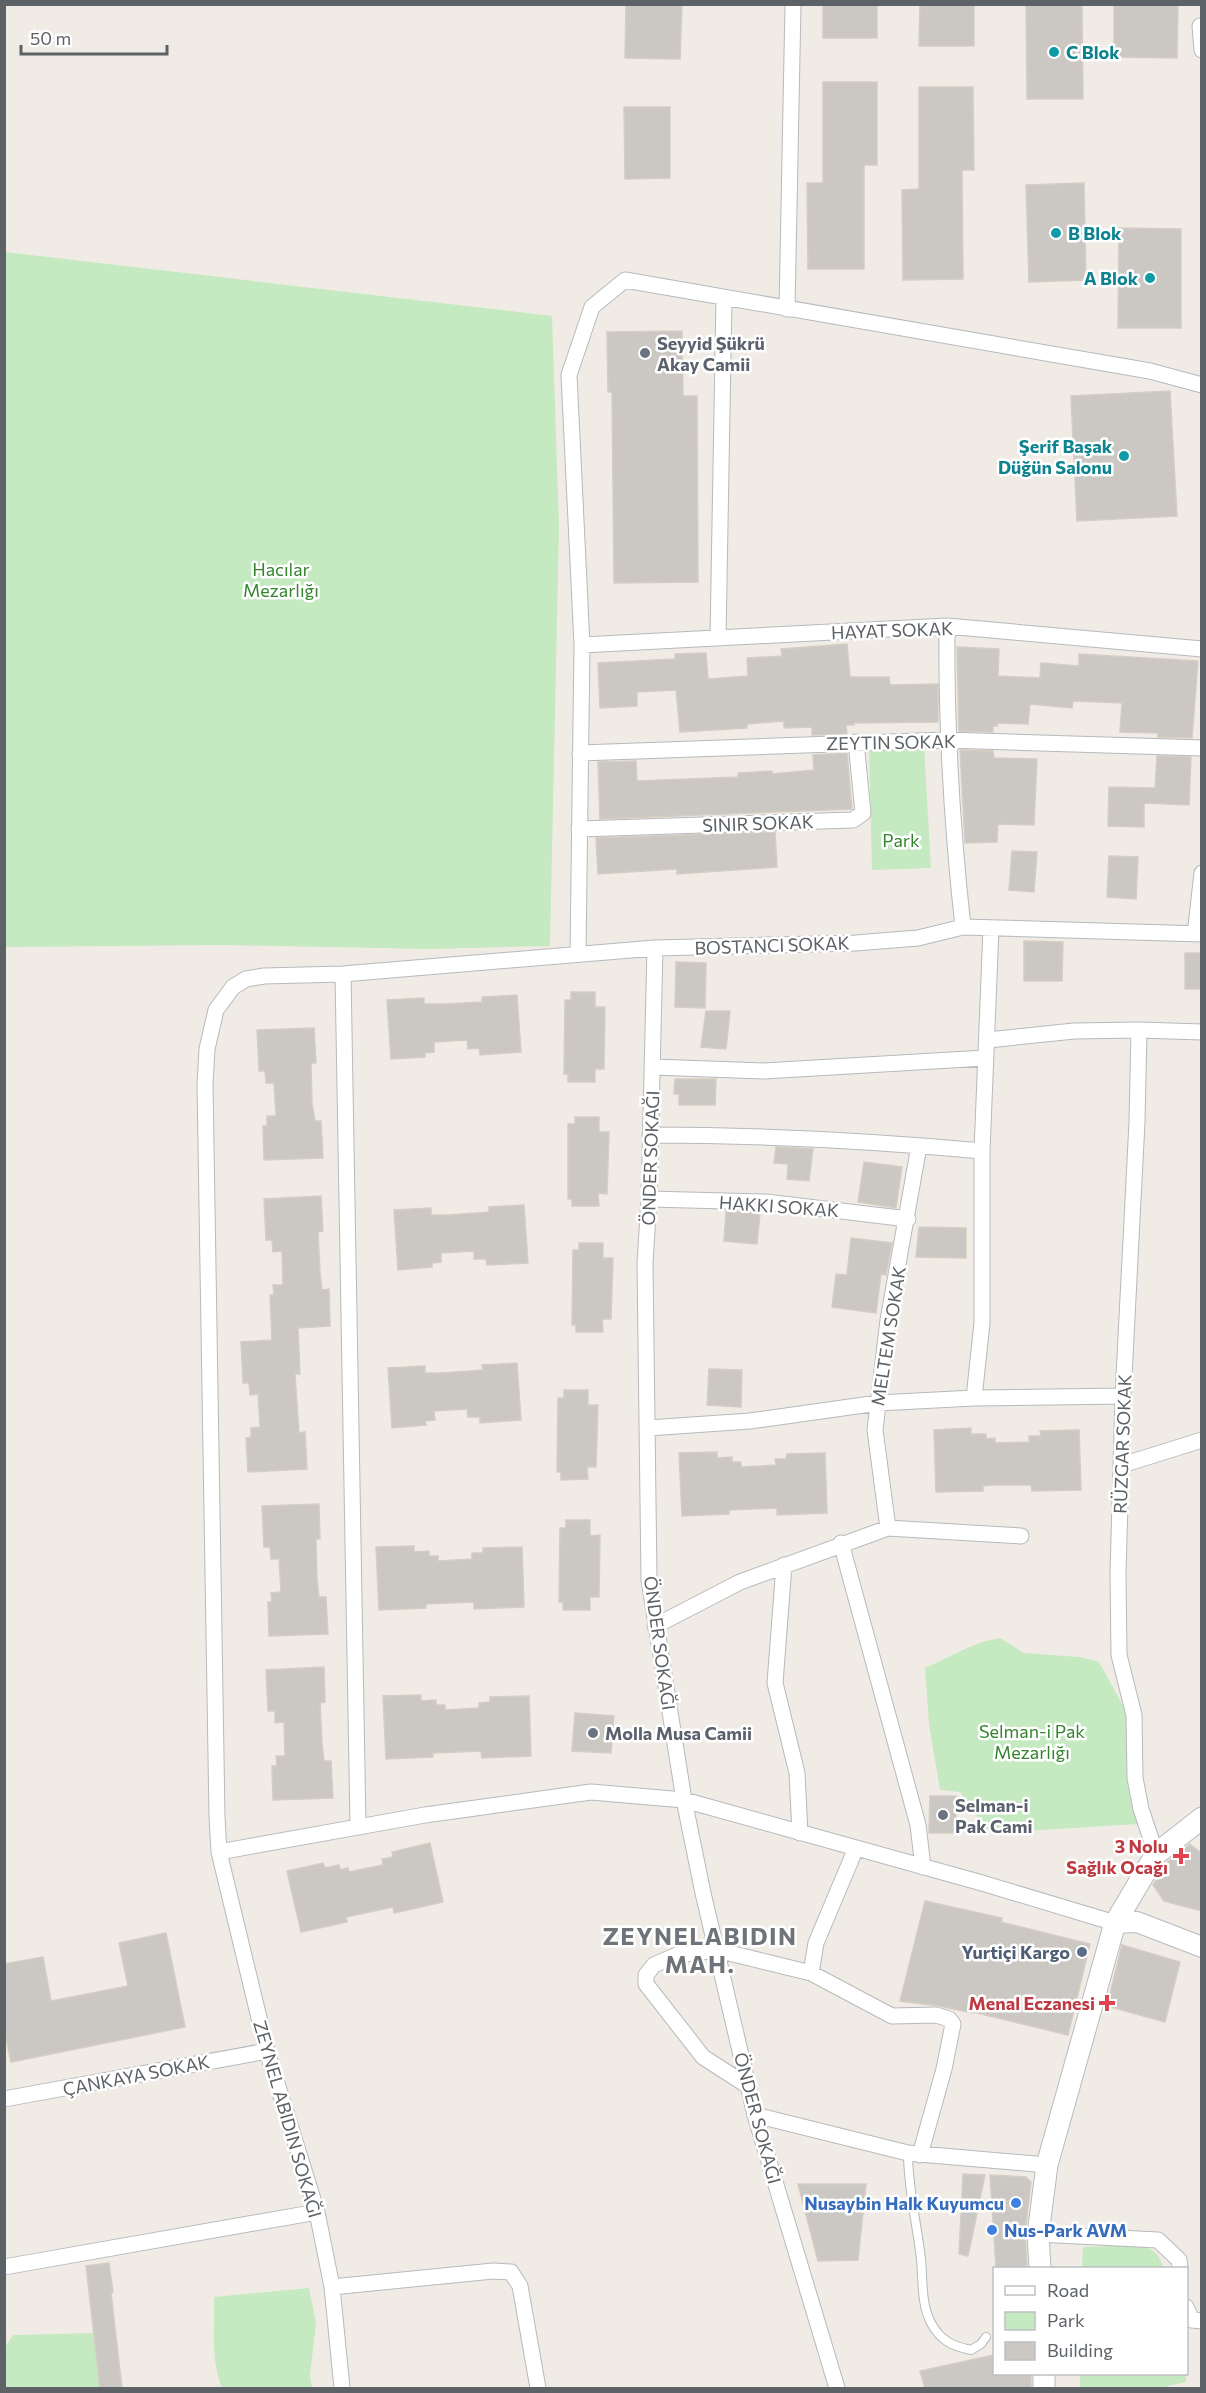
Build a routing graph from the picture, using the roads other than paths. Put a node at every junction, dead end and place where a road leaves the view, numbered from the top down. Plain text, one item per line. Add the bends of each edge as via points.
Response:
1 (793, 4) edge
2 (1200, 26) dead end
3 (1202, 50) edge
4 (724, 298) junction
5 (787, 309) junction
6 (1202, 385) edge
7 (946, 626) junction
8 (718, 638) junction
9 (582, 645) junction
10 (1202, 649) edge
11 (948, 740) junction
12 (856, 742) junction
13 (1202, 748) edge
14 (580, 753) junction
15 (579, 829) junction
16 (1202, 873) edge
17 (963, 927) junction
18 (990, 928) junction
19 (1198, 934) edge
20 (655, 948) junction
21 (578, 954) junction
22 (343, 974) junction
23 (1139, 1030) junction
24 (1202, 1032) edge
25 (988, 1040) junction
26 (985, 1058) junction
27 (653, 1067) junction
28 (650, 1135) junction
29 (919, 1146) junction
30 (982, 1151) junction
31 (649, 1199) junction
32 (908, 1219) junction
33 (1123, 1396) junction
34 (974, 1398) junction
35 (878, 1403) junction
36 (648, 1428) junction
37 (1202, 1440) edge
38 (1122, 1465) junction
39 (888, 1528) junction
40 (1021, 1536) dead end
41 (841, 1543) junction
42 (784, 1565) junction
43 (655, 1626) junction
44 (684, 1800) junction
45 (1202, 1818) edge
46 (358, 1826) junction
47 (800, 1833) junction
48 (856, 1848) junction
49 (219, 1852) junction
50 (1156, 1854) junction
51 (922, 1867) junction
52 (1115, 1923) junction
53 (1202, 1947) edge
54 (717, 1950) junction
55 (811, 1973) junction
56 (267, 2050) junction
57 (748, 2086) junction
58 (4, 2099) edge
59 (754, 2115) junction
60 (914, 2154) junction
61 (1047, 2165) junction
62 (317, 2212) junction
63 (1038, 2234) junction
64 (4, 2267) edge
65 (1040, 2267) edge
66 (1180, 2267) edge
67 (332, 2287) junction
68 (1188, 2311) edge
69 (1202, 2321) edge
70 (986, 2337) dead end
71 (342, 2388) edge
72 (538, 2388) edge
73 (837, 2388) edge

1 - 5 street
2 - 3 street
4 - 5 street
4 - 8 street
4 - 9 street via 625,280 592,307 569,375
5 - 6 street via 1150,371
7 - 8 street, HAYAT SOKAK
7 - 10 street, HAYAT SOKAK
7 - 11 street
8 - 9 street, HAYAT SOKAK
9 - 14 street
11 - 12 street, ZEYTIN SOKAK
11 - 13 street, ZEYTIN SOKAK
11 - 17 street via 953,840
12 - 14 street, ZEYTIN SOKAK
12 - 15 street via 863,813 853,820
14 - 15 street
15 - 21 street
16 - 19 street
17 - 18 street
17 - 20 street via 918,938 856,943
18 - 19 street
18 - 25 street
20 - 21 street
20 - 27 street
21 - 22 street
22 - 46 street
22 - 49 street via 264,975 246,979 233,987 216,1010 207,1049
23 - 24 street
23 - 25 street via 1074,1031
23 - 33 street, RÜZGAR SOKAK
25 - 26 street
26 - 27 street via 764,1071
26 - 30 street
27 - 28 street
28 - 29 street via 724,1135
28 - 31 street
29 - 30 street
29 - 32 street, MELTEM SOKAK
30 - 34 street via 982,1323
31 - 32 street via 766,1202
31 - 36 street via 645,1263
32 - 35 street, MELTEM SOKAK via 888,1320
33 - 34 street
33 - 38 street, RÜZGAR SOKAK
34 - 35 street
35 - 36 street via 750,1421
35 - 39 street, MELTEM SOKAK via 875,1430
36 - 43 street via 649,1580
37 - 38 street
38 - 50 street, RÜZGAR SOKAK via 1119,1655 1134,1715 1135,1778
39 - 40 street
39 - 41 street
41 - 42 street
41 - 51 street via 918,1825
42 - 43 street via 740,1582
42 - 47 street via 775,1683 797,1773
43 - 44 street
44 - 46 street via 591,1792
44 - 47 street
44 - 54 street
45 - 50 main road
46 - 49 street
47 - 48 street
48 - 51 street
48 - 55 street via 816,1943
49 - 56 street
50 - 52 main road
51 - 52 street
52 - 53 street via 1137,1922
52 - 61 main road
54 - 55 street
54 - 57 street
54 - 57 street via 677,1955 654,1965 646,1975 646,1984 703,2057
55 - 60 street via 892,2016 936,2015 952,2024 944,2069
56 - 58 street, ÇANKAYA SOKAK
56 - 62 street
57 - 59 street
59 - 60 street
59 - 73 street
60 - 61 street
60 - 70 lane via 908,2178 922,2292 930,2322 950,2345 971,2350
61 - 63 main road
62 - 64 street
62 - 67 street
63 - 65 main road
63 - 66 street via 1158,2240 1179,2260
67 - 71 street
67 - 72 street via 511,2272 520,2286
68 - 69 street via 1192,2320

